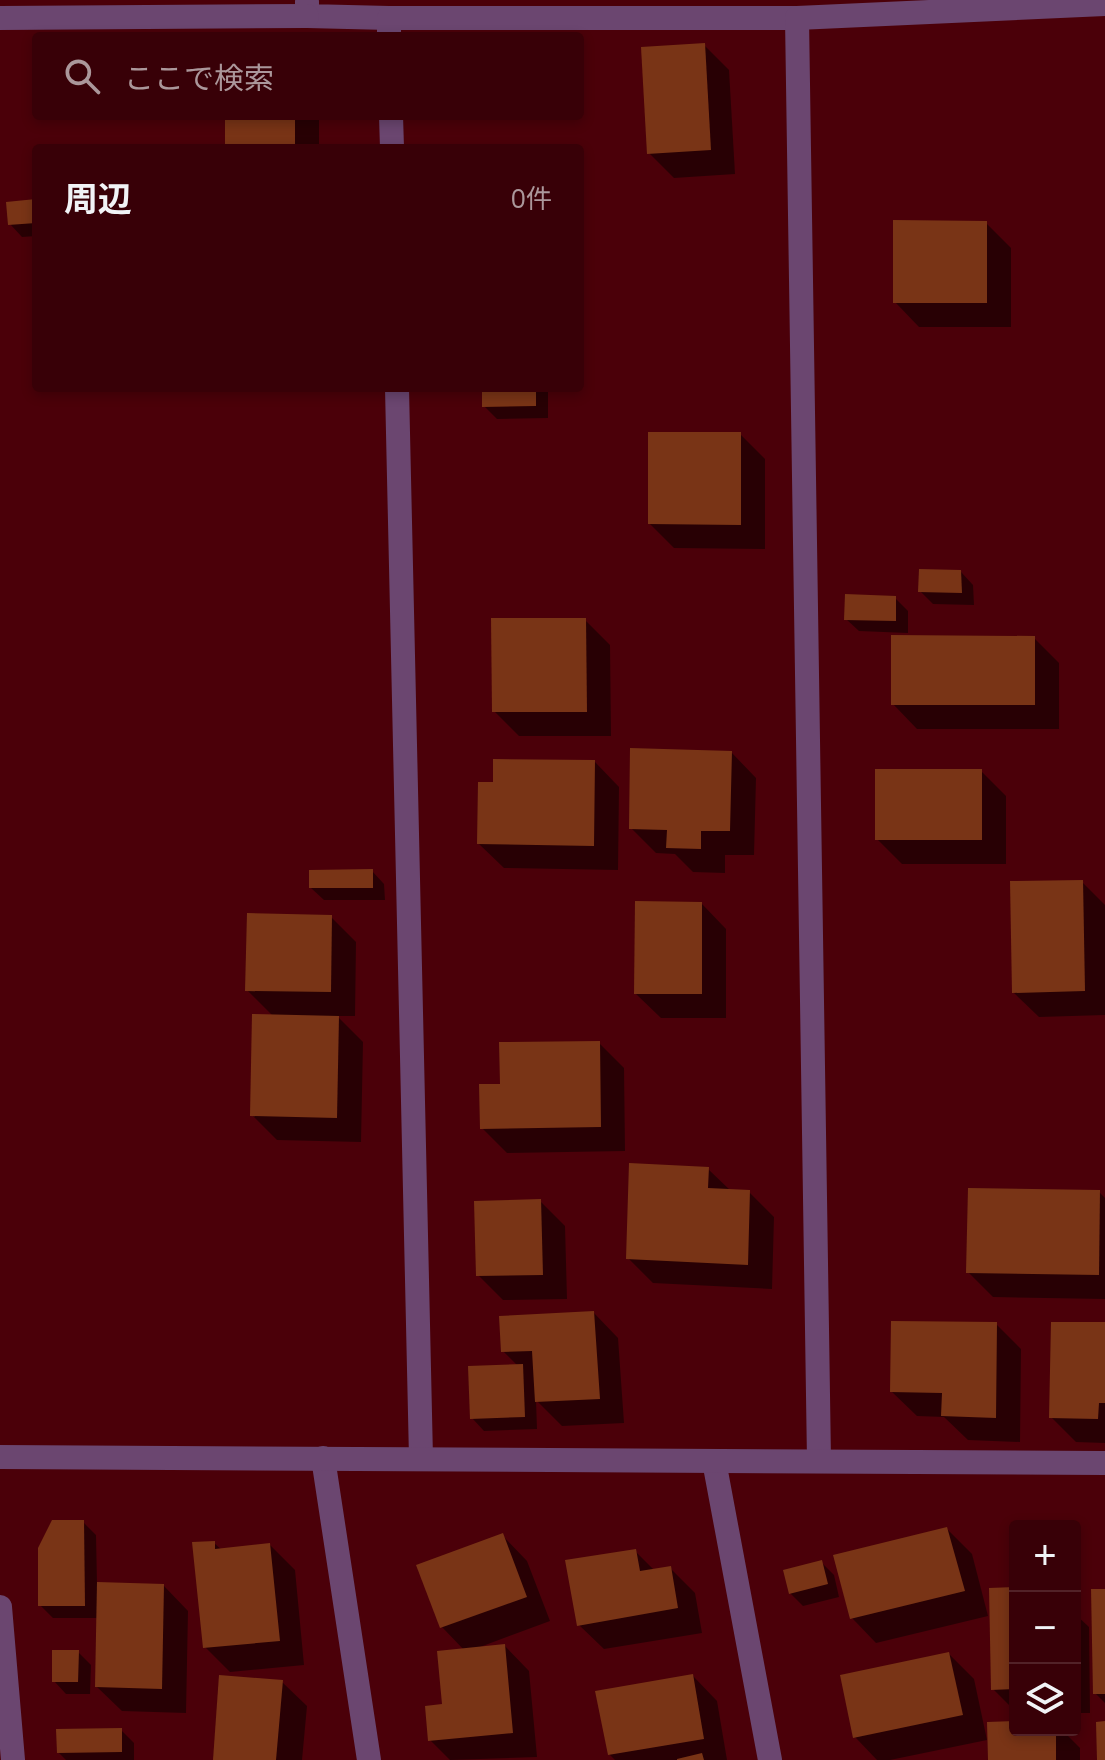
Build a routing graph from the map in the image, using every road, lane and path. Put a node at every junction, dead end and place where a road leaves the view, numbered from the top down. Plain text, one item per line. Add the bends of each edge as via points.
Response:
1 (1105, 4) edge
2 (307, 8) edge
3 (0, 18) edge
4 (797, 18) junction
5 (389, 27) edge
6 (391, 120) edge
7 (392, 144) edge
8 (397, 392) edge
9 (0, 1457) edge
10 (323, 1458) junction
11 (421, 1458) junction
12 (819, 1460) junction
13 (714, 1461) junction
14 (1105, 1463) edge
15 (0, 1607) edge
16 (13, 1760) edge
17 (369, 1760) edge
18 (770, 1760) edge

1 - 4 street
2 - 3 street
2 - 5 street
4 - 5 street
4 - 12 street
6 - 7 street
8 - 11 street
9 - 10 street
10 - 11 street
10 - 17 street
11 - 13 street
12 - 13 street
12 - 14 street
13 - 18 street
15 - 16 street

